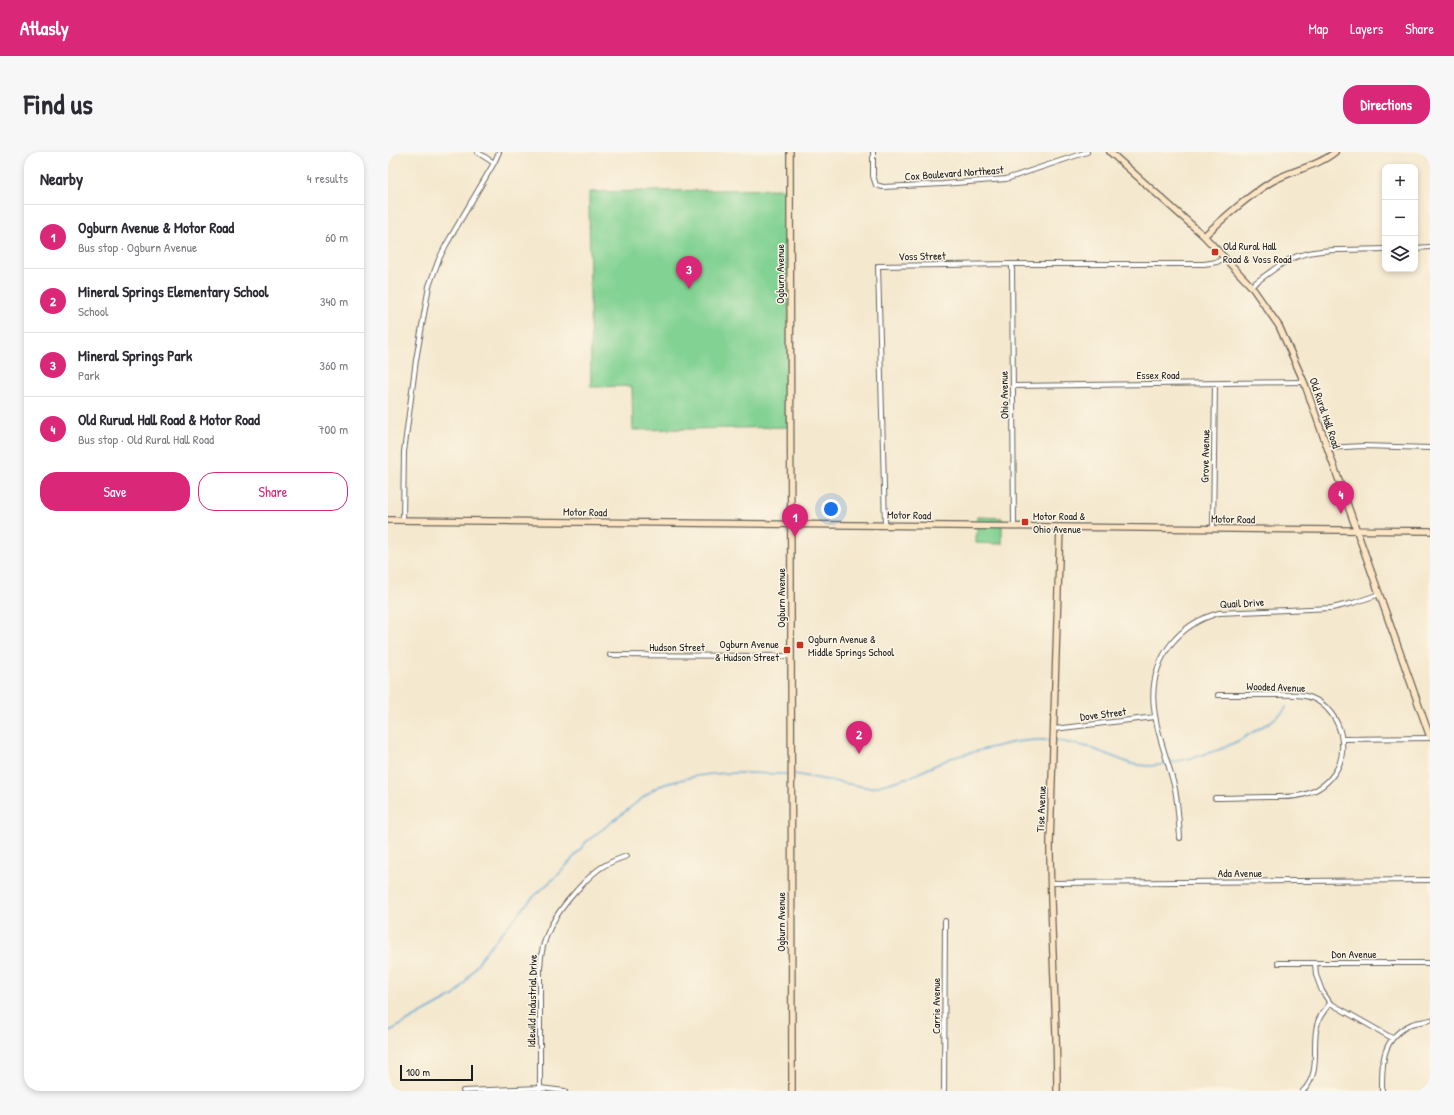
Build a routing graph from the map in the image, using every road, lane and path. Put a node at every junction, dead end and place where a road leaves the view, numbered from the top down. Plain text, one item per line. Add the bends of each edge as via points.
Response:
1 (477, 152) edge
2 (499, 152) edge
3 (790, 152) edge
4 (873, 152) edge
5 (1087, 152) edge
6 (1110, 152) edge
7 (1335, 152) edge
8 (494, 163) junction
9 (1204, 236) junction
10 (1430, 247) edge
11 (1418, 248) edge
12 (1382, 249) edge
13 (1224, 258) junction
14 (1012, 264) junction
15 (1251, 286) junction
16 (1304, 382) junction
17 (1215, 384) junction
18 (1013, 386) junction
19 (1326, 448) junction
20 (1430, 448) edge
21 (388, 520) edge
22 (403, 520) junction
23 (885, 524) junction
24 (791, 525) junction
25 (1014, 526) junction
26 (1060, 527) junction
27 (1213, 529) junction
28 (1356, 531) junction
29 (1430, 531) edge
30 (1380, 594) junction
31 (610, 655) dead end
32 (791, 656) junction
33 (1218, 696) dead end
34 (1154, 717) junction
35 (1054, 728) junction
36 (1430, 738) edge
37 (1342, 739) junction
38 (1215, 798) dead end
39 (1180, 838) dead end
40 (627, 856) dead end
41 (1430, 880) edge
42 (1050, 883) junction
43 (945, 921) dead end
44 (1278, 962) dead end
45 (1315, 963) junction
46 (1430, 963) edge
47 (1330, 1003) junction
48 (1430, 1020) edge
49 (1392, 1038) junction
50 (540, 1089) edge
51 (463, 1091) edge
52 (565, 1091) edge
53 (792, 1091) edge
54 (944, 1091) edge
55 (1057, 1091) edge
56 (1304, 1091) edge
57 (1382, 1091) edge

1 - 8 street
2 - 8 street
3 - 24 street, Ogburn Avenue
4 - 5 street, Cox Boulevard Northeast via 873,176 876,185 883,187 1006,179
6 - 9 street, Old Rural Hall Road
7 - 9 street via 1271,182 1244,201
8 - 22 street via 446,245 429,286 404,452
9 - 13 street, Old Rural Hall Road
10 - 11 street
12 - 15 street via 1323,251 1301,255 1283,263
13 - 14 street, Voss Street via 1204,264
13 - 15 street, Old Rural Hall Road
14 - 18 street, Ohio Avenue
14 - 23 street, Voss Street via 878,266
15 - 16 street, Old Rural Hall Road via 1279,326
16 - 17 street, Essex Road
16 - 19 street, Old Rural Hall Road
17 - 18 street, Essex Road
17 - 27 street, Grove Avenue
18 - 25 street, Ohio Avenue
19 - 20 street
19 - 28 street, Old Rural Hall Road
21 - 22 street, Motor Road
22 - 24 street, Motor Road
23 - 24 street, Motor Road
23 - 25 street, Motor Road
24 - 32 street, Ogburn Avenue
25 - 26 street, Motor Road
26 - 27 street, Motor Road
26 - 35 street, Tise Avenue
27 - 28 street, Motor Road
28 - 29 street, Motor Road
28 - 30 street, Old Rural Hall Road
30 - 34 street, Quail Drive via 1332,608 1228,612 1204,618 1183,631 1164,655 1153,686
30 - 36 street, Old Rural Hall Road
31 - 32 street, Hudson Street
32 - 53 street, Ogburn Avenue
33 - 37 street, Wooded Avenue via 1301,695 1312,698 1328,709
34 - 35 street, Dove Street
34 - 39 street, Quail Drive via 1175,789
35 - 42 street, Tise Avenue
36 - 37 street
37 - 38 street via 1342,754 1334,775 1309,793 1287,797
40 - 50 street, Idlewild Industrial Drive via 604,866 586,880 559,910 544,940 540,963
41 - 42 street, Ada Avenue
42 - 55 street, Tise Avenue
43 - 54 street, Carrie Avenue
44 - 45 street, Don Avenue
45 - 46 street, Don Avenue
45 - 47 street via 1316,975
47 - 49 street
47 - 56 street via 1318,1020 1315,1034 1316,1062
48 - 49 street via 1412,1024
49 - 57 street via 1382,1064
50 - 51 street
50 - 52 street

